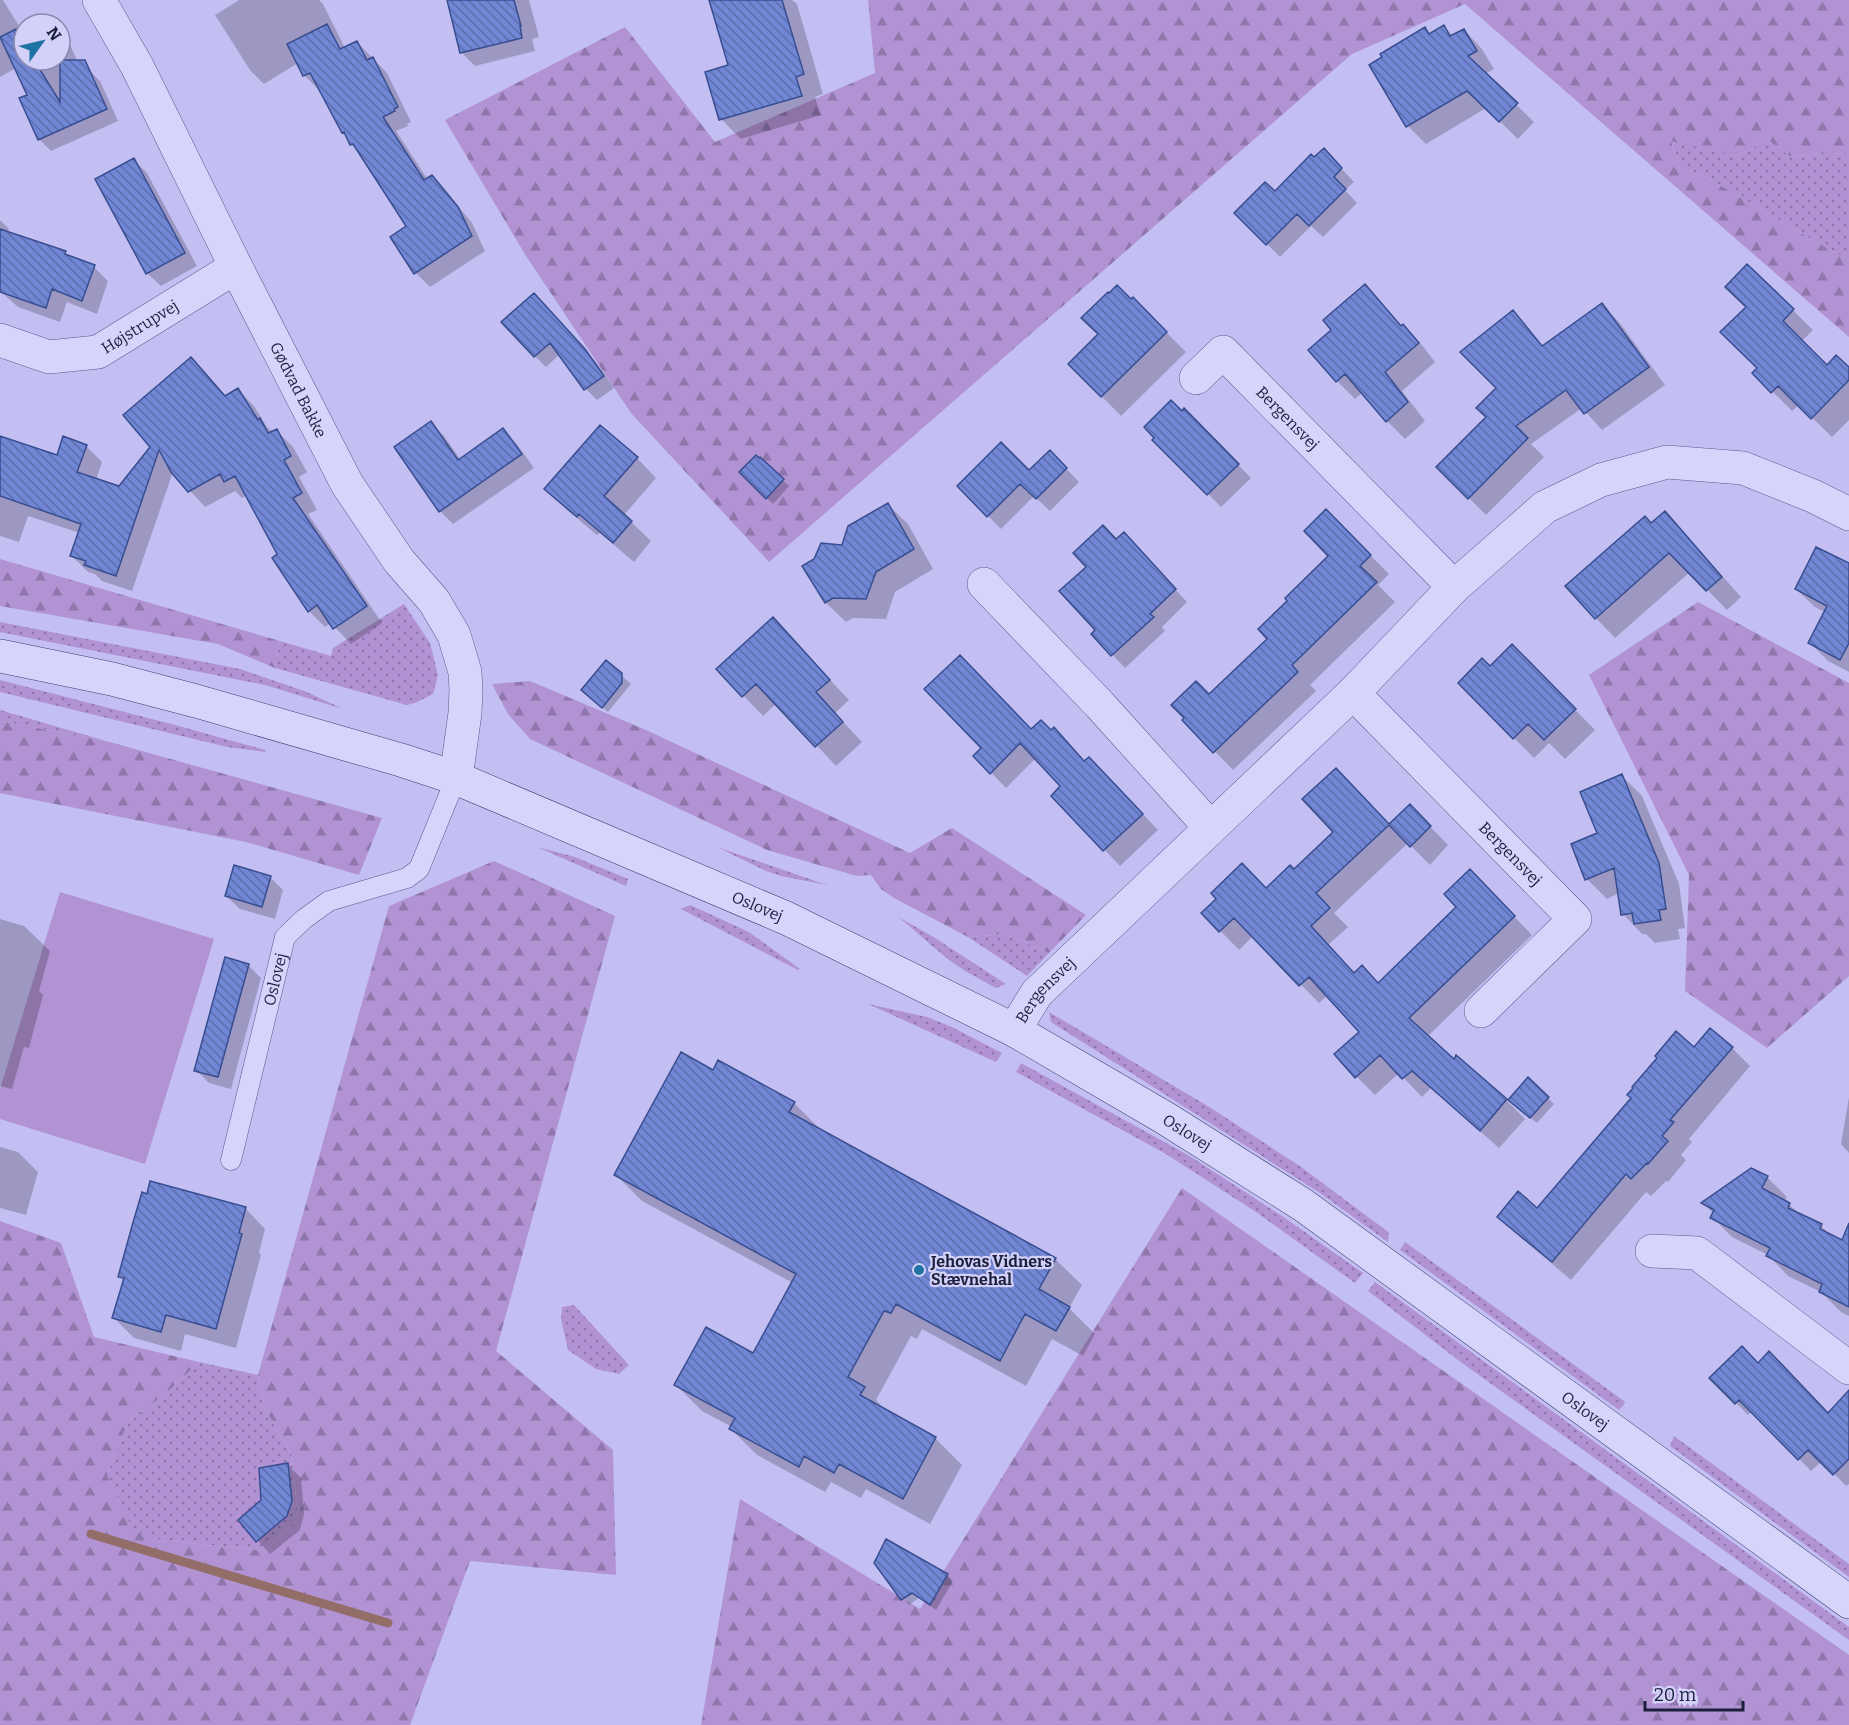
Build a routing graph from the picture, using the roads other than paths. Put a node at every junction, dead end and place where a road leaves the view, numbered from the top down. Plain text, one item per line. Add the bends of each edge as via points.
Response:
1 (99, 0) edge
2 (236, 267) junction
3 (0, 340) edge
4 (1196, 378) dead end
5 (1849, 514) edge
6 (984, 584) dead end
7 (1454, 587) junction
8 (0, 656) edge
9 (1353, 693) junction
10 (456, 778) junction
11 (1210, 827) junction
12 (1481, 1011) dead end
13 (1014, 1030) junction
14 (231, 1160) dead end
15 (1652, 1251) dead end
16 (1849, 1368) edge
17 (1849, 1602) edge

1 - 2 street, Gødvad Bakke via 137,66
2 - 3 street, Højstrupvej via 98,352 49,357
2 - 10 street, Gødvad Bakke via 347,484 399,561 434,601 454,635 466,690
4 - 7 street, Bergensvej via 1223,352
5 - 7 street, Bergensvej via 1743,468 1667,462 1601,480 1545,507
6 - 11 street
7 - 9 street, Bergensvej
8 - 10 street, Oslovej via 196,700
9 - 11 street, Bergensvej
9 - 12 street, Bergensvej via 1575,919
10 - 13 street, Oslovej via 786,918
10 - 14 lane, Oslovej via 420,869 407,878 329,901 285,937
11 - 13 street, Bergensvej via 1037,993
13 - 17 street, Oslovej via 1165,1118 1303,1206
15 - 16 street via 1697,1253

